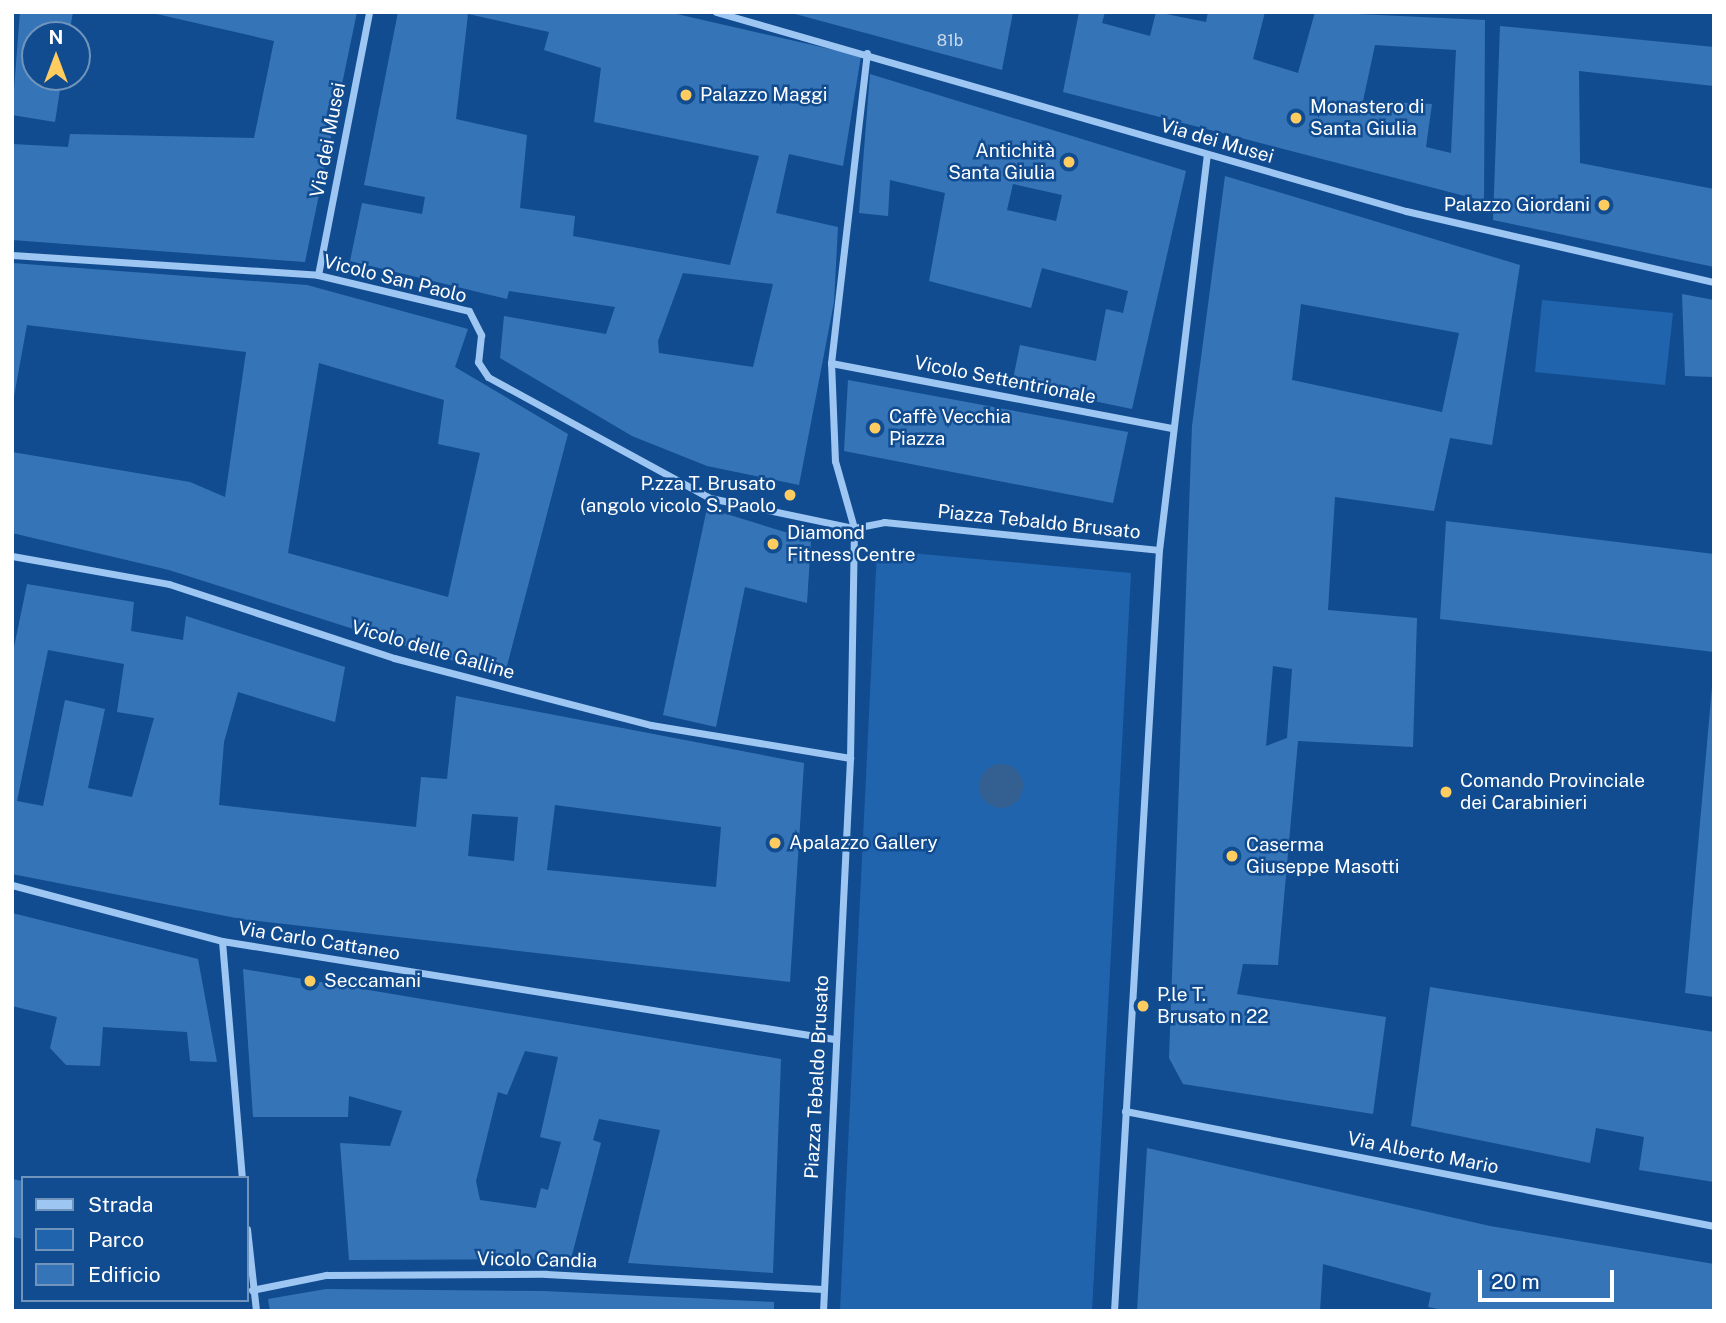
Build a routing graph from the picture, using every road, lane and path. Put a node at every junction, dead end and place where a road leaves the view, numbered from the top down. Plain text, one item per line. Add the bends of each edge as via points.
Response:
1 (369, 12) edge
2 (716, 12) edge
3 (867, 53) junction
4 (1207, 156) junction
5 (12, 255) edge
6 (318, 275) junction
7 (1714, 282) edge
8 (831, 363) junction
9 (1173, 428) junction
10 (854, 528) junction
11 (1159, 550) junction
12 (12, 556) edge
13 (850, 758) junction
14 (12, 885) edge
15 (222, 941) junction
16 (834, 1039) junction
17 (1125, 1111) junction
18 (242, 1176) edge
19 (1714, 1226) edge
20 (248, 1241) edge
21 (823, 1289) junction
22 (252, 1290) junction
23 (256, 1311) edge
24 (823, 1311) edge
25 (1114, 1311) edge

1 - 6 street, Via dei Musei
2 - 3 street, Via dei Musei
3 - 4 street, Via dei Musei
3 - 8 street
4 - 7 street, Via dei Musei via 1406,211
4 - 9 street
5 - 6 street, Vicolo San Paolo
6 - 10 street, Vicolo San Paolo via 469,311 481,335 478,362 488,377 710,498
8 - 9 street, Vicolo Settentrionale
8 - 10 street via 835,461
9 - 11 street
10 - 11 street, Piazza Tebaldo Brusato via 884,522
10 - 13 street, Piazza Tebaldo Brusato
11 - 17 street, Piazza Tebaldo Brusato
12 - 13 street, Vicolo delle Galline via 169,584 394,658 651,724
13 - 16 street, Piazza Tebaldo Brusato
14 - 15 street, Via Carlo Cattaneo
15 - 16 street, Via Carlo Cattaneo
15 - 18 street
16 - 21 street, Piazza Tebaldo Brusato
17 - 19 street, Via Alberto Mario
17 - 25 street, Piazza Tebaldo Brusato
20 - 22 street
21 - 22 street, Vicolo Candia via 546,1273 326,1275
21 - 24 street, Piazza Tebaldo Brusato
22 - 23 street

